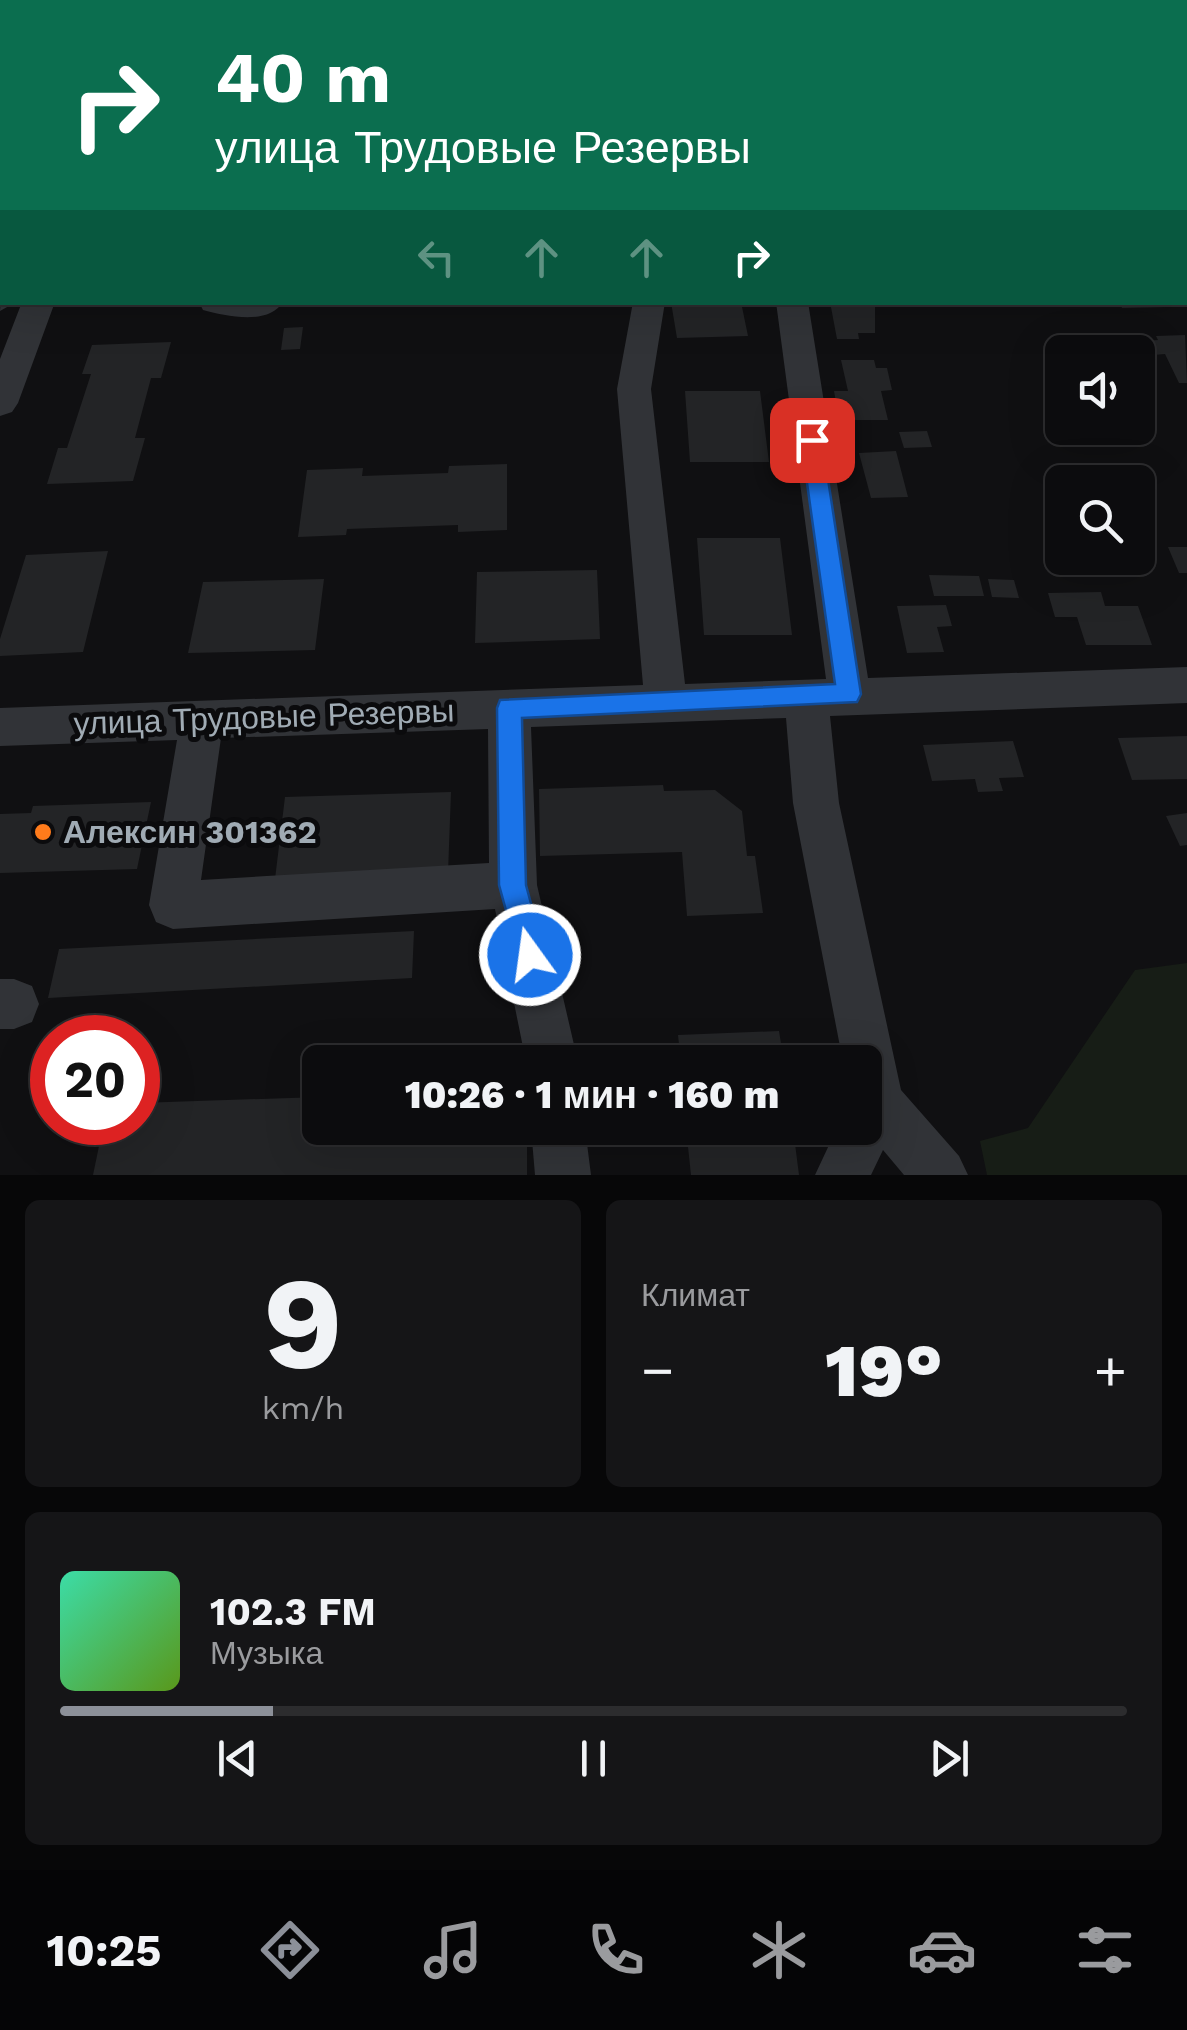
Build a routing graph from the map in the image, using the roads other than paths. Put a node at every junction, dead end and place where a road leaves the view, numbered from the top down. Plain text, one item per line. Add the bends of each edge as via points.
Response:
1 (38, 305) edge
2 (648, 305) edge
3 (792, 305) edge
4 (0, 403) edge
5 (1187, 685) edge
6 (827, 695) junction
7 (666, 702) junction
8 (509, 708) junction
9 (202, 719) junction
10 (0, 726) edge
11 (513, 885) junction
12 (549, 1045) edge
13 (866, 1045) edge
14 (882, 1108) edge
15 (560, 1145) edge
16 (858, 1145) edge
17 (563, 1175) edge
18 (844, 1175) edge
19 (940, 1175) edge

1 - 4 street
2 - 7 street via 634,390
3 - 6 street
5 - 6 street, улица Трудовые Резервы
6 - 7 street, улица Трудовые Резервы
6 - 13 street via 816,803
7 - 8 street, улица Трудовые Резервы
8 - 9 street, улица Трудовые Резервы
8 - 11 street
9 - 10 street, улица Трудовые Резервы
9 - 11 street via 173,905
11 - 12 street
14 - 19 street
15 - 17 street
16 - 18 street

